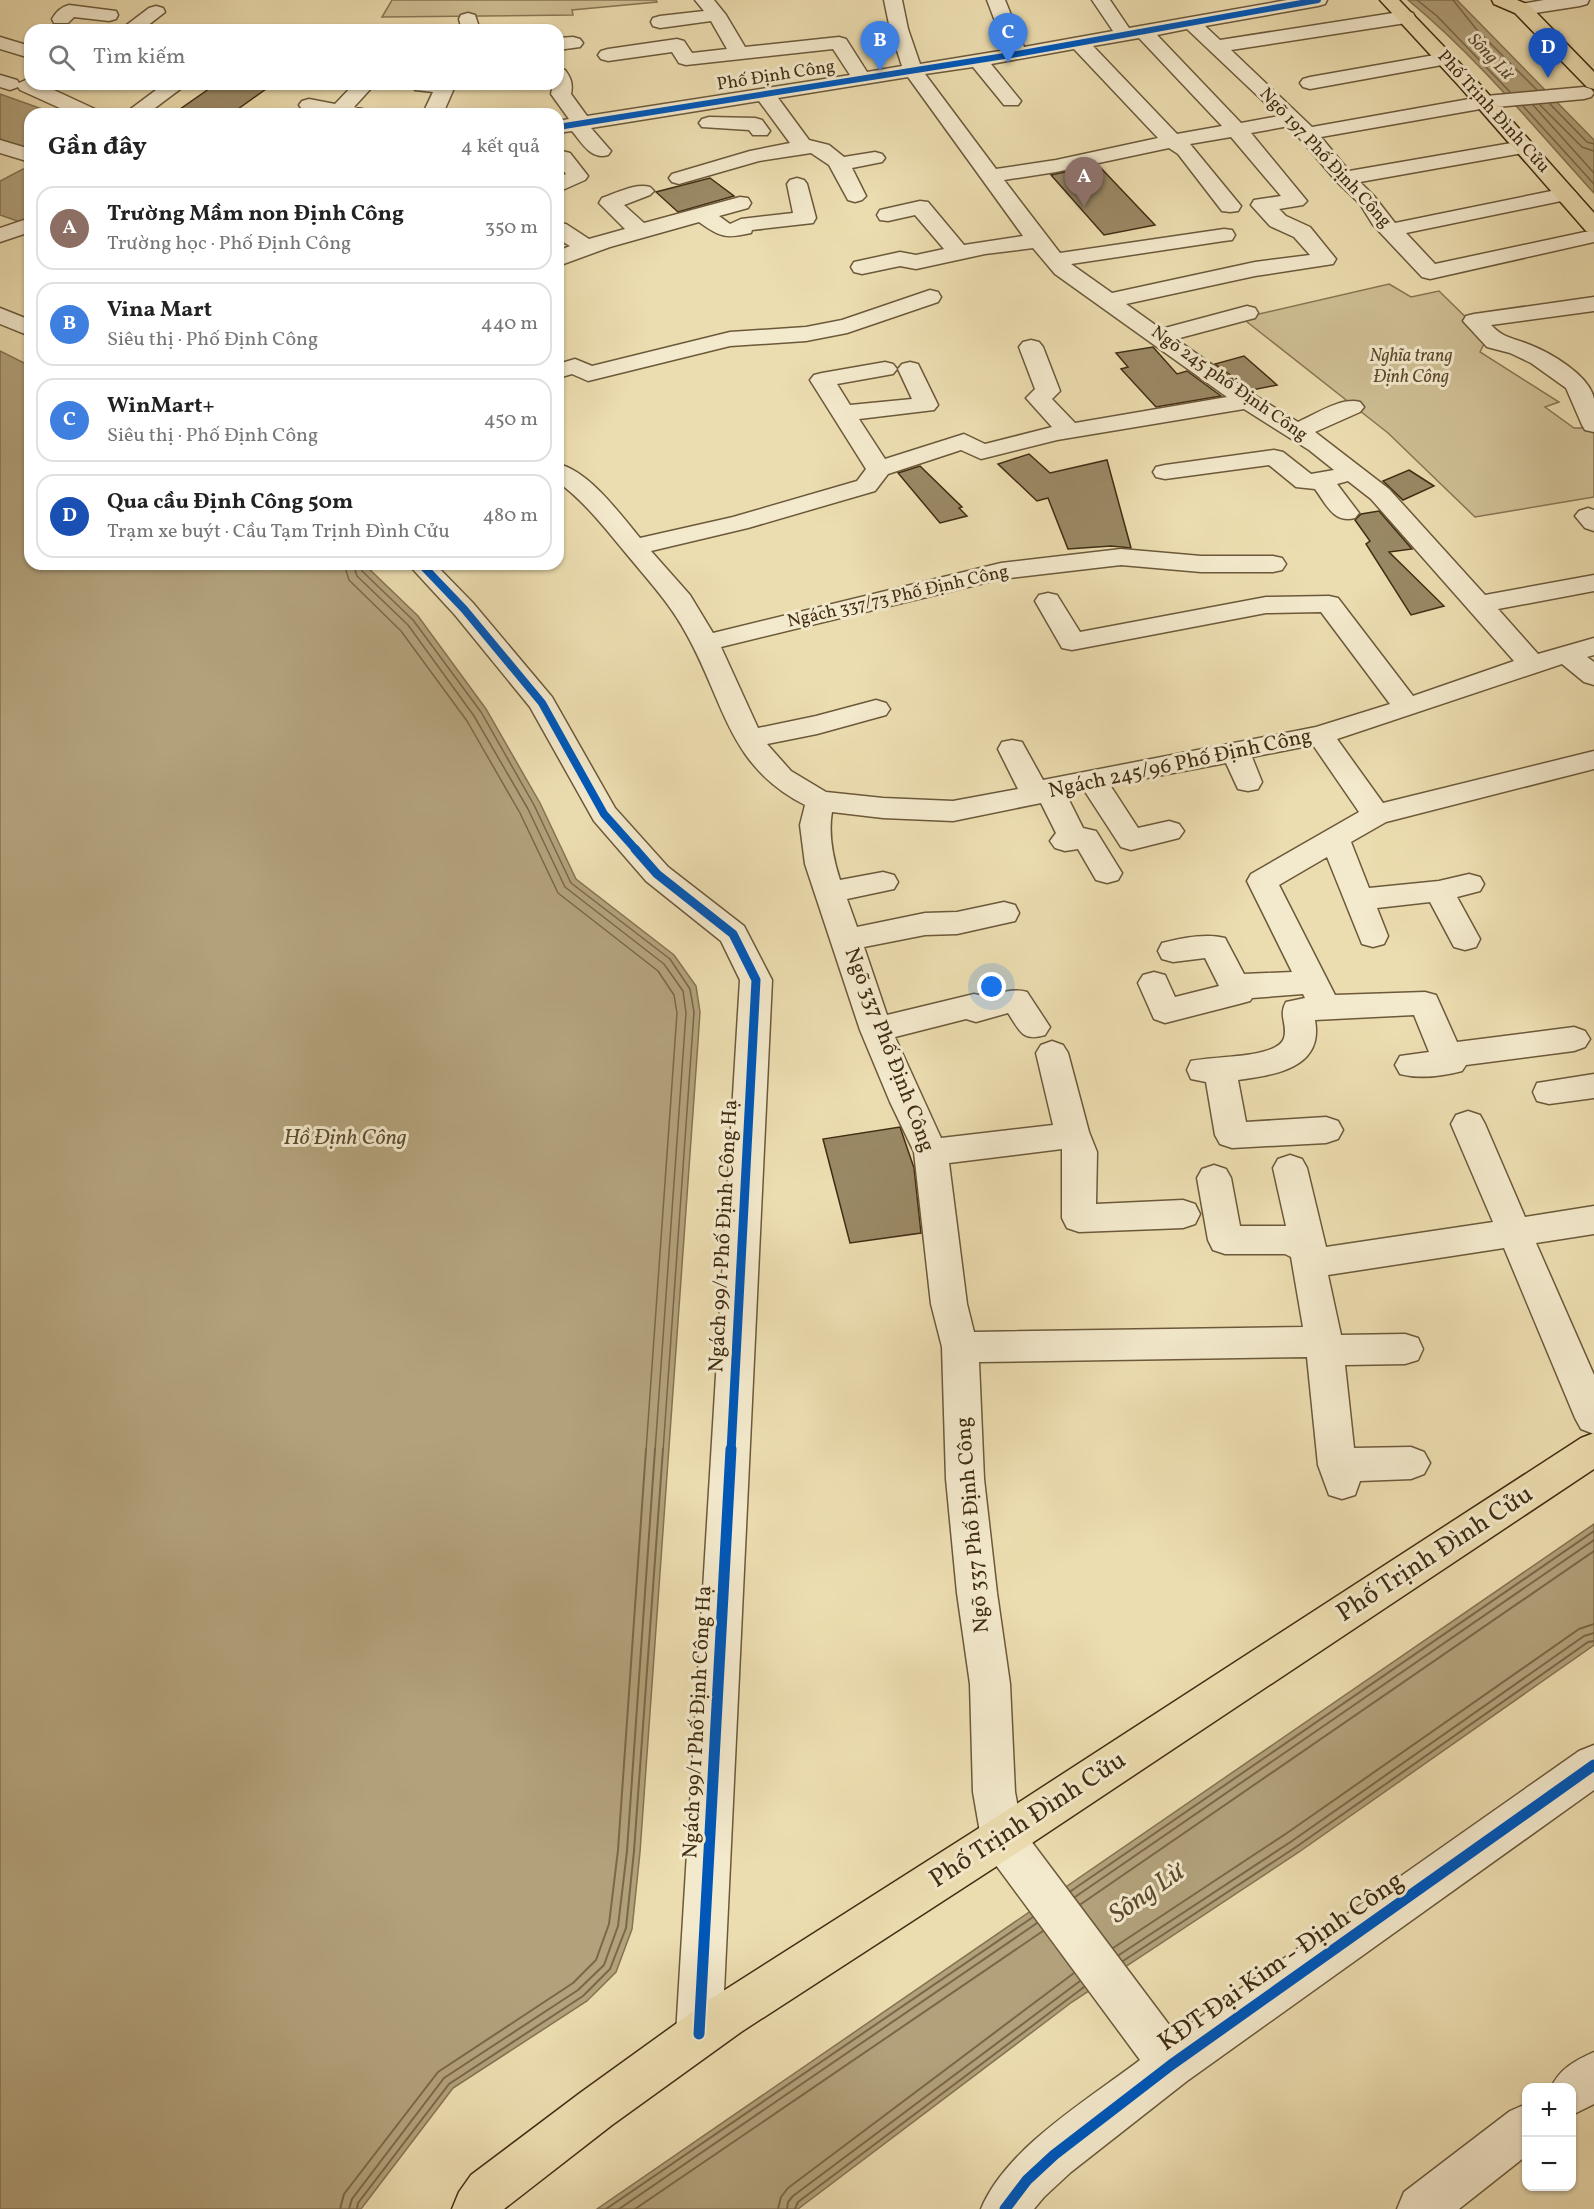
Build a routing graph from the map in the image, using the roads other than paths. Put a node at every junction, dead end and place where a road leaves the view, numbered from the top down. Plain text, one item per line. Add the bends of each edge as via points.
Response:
1 (71, 0) edge
2 (704, 0) edge
3 (893, 0) edge
4 (996, 0) edge
5 (1101, 0) edge
6 (1196, 0) edge
7 (1318, 0) edge
8 (1389, 0) edge
9 (1501, 0) edge
10 (1580, 0) edge
11 (1290, 3) edge
12 (116, 6) edge
13 (1522, 9) junction
14 (156, 12) dead end
15 (717, 15) junction
16 (1406, 17) junction
17 (61, 19) dead end
18 (1200, 22) junction
19 (100, 24) edge
20 (138, 24) edge
21 (1133, 33) junction
22 (0, 43) edge
23 (1079, 43) junction
24 (1216, 46) junction
25 (655, 48) junction
26 (24, 50) edge
27 (739, 52) junction
28 (1017, 54) junction
29 (608, 55) dead end
30 (1446, 59) junction
31 (978, 60) junction
32 (913, 71) junction
33 (24, 78) edge
34 (862, 79) junction
35 (1310, 83) dead end
36 (3, 84) edge
37 (36, 90) edge
38 (168, 90) edge
39 (361, 90) edge
40 (443, 90) edge
41 (562, 90) edge
42 (1585, 91) edge
43 (765, 95) junction
44 (1011, 101) dead end
45 (1495, 101) junction
46 (309, 105) dead end
47 (76, 108) edge
48 (143, 108) edge
49 (326, 108) edge
50 (351, 108) edge
51 (436, 108) edge
52 (705, 118) junction
53 (572, 124) edge
54 (1300, 127) junction
55 (1236, 130) junction
56 (760, 131) dead end
57 (1172, 141) junction
58 (0, 146) edge
59 (802, 146) junction
60 (1522, 147) junction
61 (601, 151) dead end
62 (24, 154) edge
63 (564, 158) edge
64 (875, 158) dead end
65 (839, 164) junction
66 (705, 171) junction
67 (991, 176) junction
68 (1344, 177) junction
69 (679, 178) dead end
70 (564, 183) edge
71 (643, 191) dead end
72 (803, 192) dead end
73 (1566, 194) junction
74 (855, 196) dead end
75 (1230, 206) dead end
76 (703, 215) junction
77 (888, 215) dead end
78 (0, 218) edge
79 (24, 226) edge
80 (1594, 226) edge
81 (24, 228) edge
82 (1391, 230) junction
83 (640, 231) junction
84 (564, 233) edge
85 (1224, 235) dead end
86 (0, 236) edge
87 (1594, 236) edge
88 (1038, 241) junction
89 (586, 247) junction
90 (958, 252) junction
91 (564, 257) edge
92 (910, 257) junction
93 (1054, 260) junction
94 (862, 267) dead end
95 (1108, 301) junction
96 (1594, 304) edge
97 (806, 309) dead end
98 (1247, 313) dead end
99 (0, 315) edge
100 (24, 327) edge
101 (820, 331) junction
102 (1160, 336) junction
103 (1031, 347) dead end
104 (564, 369) edge
105 (885, 369) dead end
106 (910, 369) dead end
107 (1248, 401) junction
108 (1352, 407) dead end
109 (844, 413) junction
110 (1594, 425) edge
111 (1069, 431) junction
112 (1296, 432) junction
113 (879, 469) junction
114 (1165, 472) dead end
115 (1352, 472) junction
116 (564, 476) edge
117 (1322, 481) junction
118 (1346, 513) dead end
119 (634, 547) junction
120 (427, 570) edge
121 (1594, 583) edge
122 (1048, 601) dead end
123 (1477, 605) junction
124 (1278, 606) junction
125 (704, 643) junction
126 (1594, 646) edge
127 (1566, 653) junction
128 (1532, 664) junction
129 (1594, 675) edge
130 (1407, 708) junction
131 (876, 709) dead end
132 (1320, 735) junction
133 (748, 740) junction
134 (1011, 749) dead end
135 (1236, 752) junction
136 (1594, 760) edge
137 (1092, 780) junction
138 (1248, 782) dead end
139 (1042, 792) junction
140 (820, 801) junction
141 (1376, 815) junction
142 (1169, 831) dead end
143 (1335, 839) junction
144 (1107, 873) dead end
145 (883, 882) dead end
146 (1469, 884) dead end
147 (1439, 891) junction
148 (830, 892) junction
149 (1358, 900) junction
150 (1004, 913) dead end
151 (1373, 936) dead end
152 (1465, 939) dead end
153 (846, 940) junction
154 (1173, 951) dead end
155 (1154, 983) dead end
156 (1233, 983) junction
157 (1320, 994) junction
158 (876, 1030) junction
159 (1575, 1039) dead end
160 (1447, 1055) junction
161 (1411, 1065) dead end
162 (1594, 1086) edge
163 (1549, 1092) dead end
164 (1468, 1124) dead end
165 (1326, 1130) dead end
166 (1074, 1136) junction
167 (932, 1152) junction
168 (1290, 1168) dead end
169 (1214, 1178) dead end
170 (1183, 1214) dead end
171 (1594, 1220) edge
172 (1516, 1234) junction
173 (1308, 1257) junction
174 (1325, 1346) junction
175 (960, 1347) junction
176 (1405, 1350) dead end
177 (1594, 1418) edge
178 (1594, 1449) edge
179 (1411, 1463) dead end
180 (1594, 1765) edge
181 (1002, 1838) junction
182 (699, 2034) junction
183 (1171, 2065) junction
184 (1594, 2074) edge
185 (1576, 2089) edge
186 (1522, 2131) edge
187 (476, 2209) edge
188 (1005, 2209) edge
189 (1421, 2209) edge

1 - 12 street
2 - 15 street
3 - 32 street, Ngõ 245 phố Định Công
4 - 28 street
5 - 21 street
6 - 18 street, Ngõ 197 Phố Định Công
7 - 11 street, Phố Định Công
8 - 16 main road, Phố Trịnh Đình Cửu
9 - 13 main road
10 - 13 street
11 - 18 street, Phố Định Công
12 - 17 street via 69,11
12 - 19 street
13 - 42 main road
14 - 20 street
15 - 25 street via 651,25
15 - 27 street
16 - 24 street
16 - 30 main road, Phố Trịnh Đình Cửu
18 - 21 street, Phố Định Công
18 - 24 street, Ngõ 197 Phố Định Công
21 - 23 street, Phố Định Công
21 - 55 street
22 - 26 street
23 - 28 street, Phố Định Công
23 - 57 street
24 - 54 street, Ngõ 197 Phố Định Công
25 - 27 street via 677,45 686,59
25 - 29 street
27 - 34 street via 752,54 839,43
28 - 31 street, Phố Định Công
30 - 35 street
30 - 45 main road, Phố Trịnh Đình Cửu
31 - 32 street, Phố Định Công
31 - 44 street
32 - 34 street, Phố Định Công
32 - 67 street, Ngõ 245 phố Định Công
33 - 36 street
34 - 43 street, Phố Định Công
37 - 47 street
38 - 48 street
39 - 50 street
40 - 51 street
41 - 53 street
42 - 45 street
43 - 52 street, Phố Định Công
43 - 59 street
45 - 54 street
45 - 60 main road, Phố Trịnh Đình Cửu
46 - 49 street
52 - 53 street, Phố Định Công
52 - 56 street via 755,124
53 - 61 street
54 - 55 street
54 - 68 street, Ngõ 197 Phố Định Công
55 - 57 street
55 - 95 street via 1296,201 1262,205 1278,221 1302,232 1329,262 1256,269
57 - 67 street
57 - 75 street via 1185,150
58 - 62 street
59 - 65 street via 820,147
59 - 66 street
60 - 68 street
60 - 73 main road, Phố Trịnh Đình Cửu
63 - 70 street via 578,176
64 - 65 street
65 - 74 street
66 - 69 street
66 - 76 street via 734,195
67 - 88 street, Ngõ 245 phố Định Công
68 - 82 street, Ngõ 197 Phố Định Công
71 - 83 street via 610,203
72 - 76 street via 805,218 741,225 743,228 726,231
73 - 80 main road, Phố Trịnh Đình Cửu
73 - 82 street
76 - 83 street
77 - 90 street via 920,207
78 - 79 street
81 - 86 street
82 - 87 street, Ngõ 197 Phố Định Công via 1430,272
83 - 89 street
84 - 89 street
85 - 93 street
88 - 90 street
88 - 93 street, Ngõ 245 phố Định Công
89 - 91 street
90 - 92 street
92 - 94 street
92 - 101 street via 939,301
93 - 95 street, Ngõ 245 phố Định Công
95 - 102 street, Ngõ 245 phố Định Công
96 - 110 street via 1474,321 1495,342 1539,358 1576,384
97 - 101 street
98 - 102 street
99 - 100 street
101 - 104 street via 730,339 588,374 575,366
102 - 107 street, Ngõ 245 phố Định Công
103 - 111 street via 1048,391 1038,398
105 - 109 street via 822,380
106 - 109 street via 926,405
107 - 111 street
107 - 112 street, Ngõ 245 phố Định Công
108 - 112 street
109 - 113 street
111 - 113 street via 981,452 964,441
112 - 115 street, Ngõ 245 phố Định Công
113 - 119 street via 866,486 739,523
114 - 117 street via 1274,457 1305,482
115 - 117 street
115 - 123 street, Ngõ 245 phố Định Công via 1380,494
116 - 119 street via 588,495
117 - 118 street
119 - 125 street via 683,606
120 - 182 street, Ngách 99/1 Phố Định Công Hạ via 542,703 604,814 657,874 733,934 756,980
121 - 123 street
122 - 124 street via 1072,642
123 - 128 street, Ngõ 245 phố Định Công
124 - 125 street, Ngách 337/73 Phố Định Công via 1262,564 1201,564 1121,557 1001,571
124 - 130 street via 1329,604
125 - 133 street
126 - 127 street
127 - 128 street
127 - 129 street
128 - 130 street, Ngách 245/96 Phố Định Công
130 - 132 street, Ngách 245/96 Phố Định Công
131 - 133 street
132 - 135 street, Ngách 245/96 Phố Định Công
132 - 141 street
133 - 140 street via 779,778
134 - 139 street
135 - 137 street, Ngách 245/96 Phố Định Công
135 - 138 street
136 - 141 street
137 - 139 street, Ngách 245/96 Phố Định Công
137 - 142 street via 1131,840
139 - 140 street, Ngách 245/96 Phố Định Công via 953,811
139 - 144 street via 1069,840 1086,837
140 - 148 street, Ngõ 337 Phố Định Công via 816,847
141 - 143 street
143 - 149 street
143 - 157 street via 1262,881
145 - 148 street
146 - 147 street
147 - 149 street
147 - 152 street
148 - 153 street, Ngõ 337 Phố Định Công
149 - 151 street
150 - 153 street
153 - 158 street, Ngõ 337 Phố Định Công
154 - 156 street via 1214,946
155 - 156 street via 1165,1011 1239,993
156 - 157 street
157 - 160 street via 1360,1008 1425,1003
157 - 165 street via 1297,1010 1301,1032 1298,1047 1286,1059 1211,1070 1232,1135
158 - 166 street via 974,1005 976,1010 1016,1000 1043,1040
158 - 167 street, Ngõ 337 Phố Định Công
159 - 160 street
160 - 161 street via 1451,1062
162 - 163 street
164 - 172 street
166 - 167 street
166 - 170 street via 1080,1152 1079,1218
167 - 175 street, Ngõ 337 Phố Định Công via 949,1304
168 - 173 street
169 - 173 street via 1225,1240 1290,1240
171 - 172 street
172 - 173 street
172 - 177 street
173 - 174 street
174 - 175 street
174 - 176 street
174 - 179 street via 1339,1474
175 - 181 street, Ngõ 337 Phố Định Công via 965,1479 990,1684 994,1792
178 - 181 main road, Phố Trịnh Đình Cửu
180 - 183 street, KĐT Đại Kim - Định Công
181 - 182 main road, Phố Trịnh Đình Cửu
181 - 183 street
182 - 187 main road, Phố Trịnh Đình Cửu via 488,2192
183 - 188 street, KĐT Đại Kim - Định Công via 1054,2155 1027,2180
184 - 185 street
186 - 189 street

